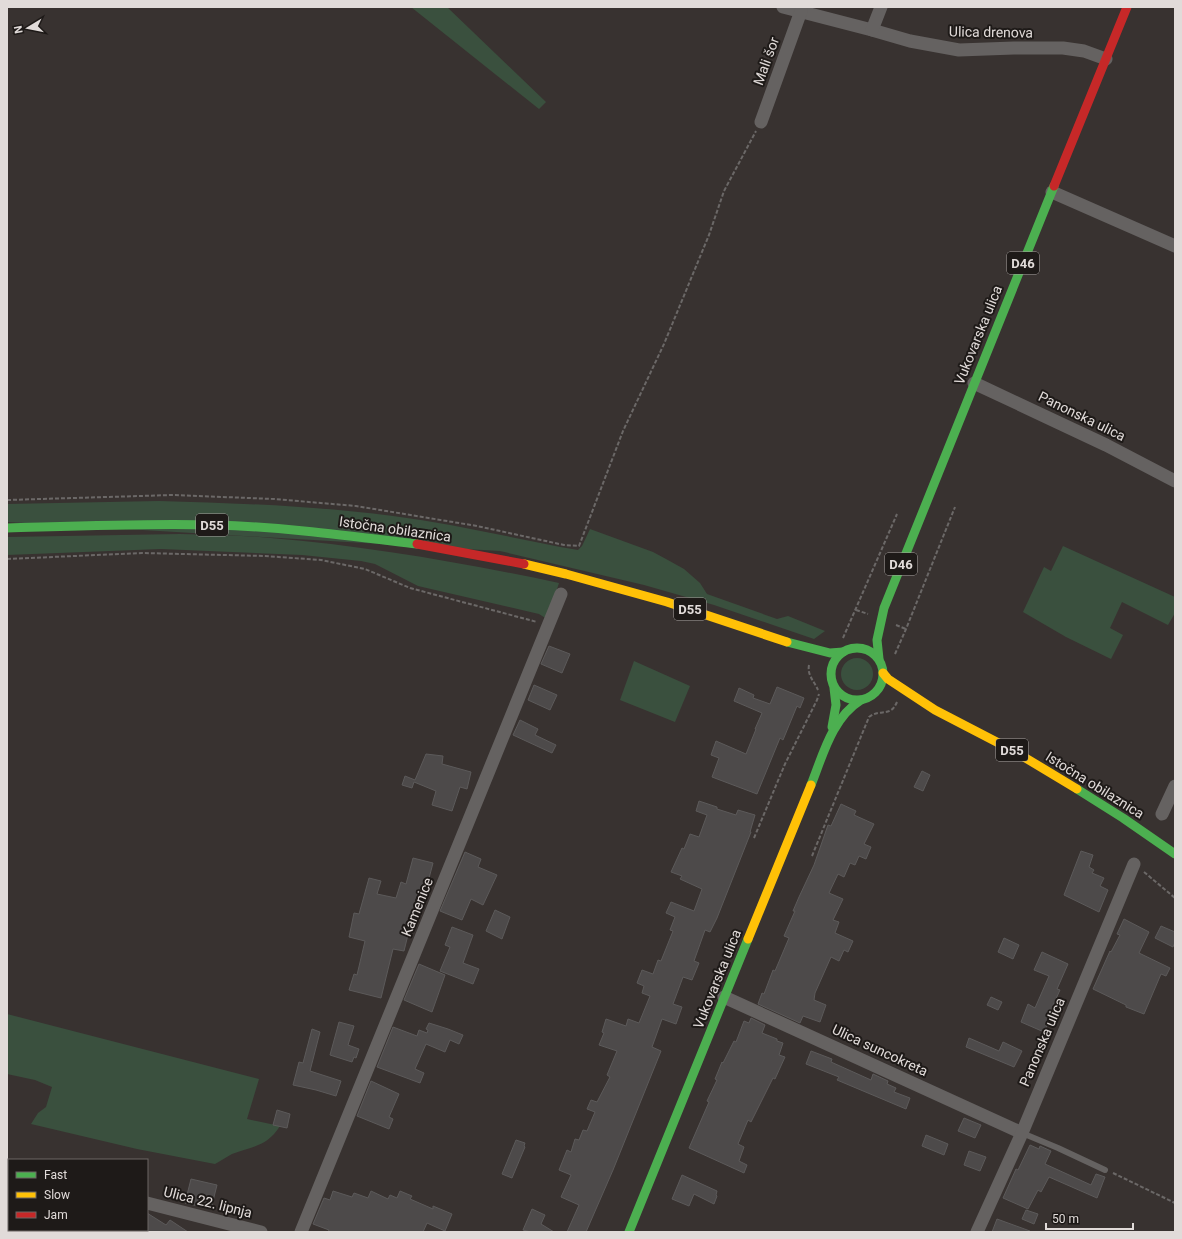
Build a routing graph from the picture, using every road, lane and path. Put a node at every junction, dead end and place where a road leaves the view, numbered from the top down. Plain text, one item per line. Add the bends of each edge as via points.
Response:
1 (783, 7) edge
2 (881, 7) edge
3 (1127, 7) edge
4 (801, 11) junction
5 (872, 30) junction
6 (1106, 59) junction
7 (761, 122) joint
8 (1052, 192) junction
9 (1175, 246) edge
10 (974, 383) junction
11 (1175, 481) edge
12 (7, 500) edge
13 (897, 514) dead end
14 (7, 528) edge
15 (7, 559) edge
16 (561, 594) dead end
17 (884, 608) junction
18 (548, 625) junction
19 (869, 631) dead end
20 (767, 636) junction
21 (840, 639) dead end
22 (863, 640) dead end
23 (854, 648) junction
24 (842, 652) junction
25 (878, 659) junction
26 (811, 661) joint
27 (822, 668) dead end
28 (883, 673) junction
29 (830, 678) junction
30 (834, 688) junction
31 (886, 697) dead end
32 (865, 699) junction
33 (911, 705) dead end
34 (935, 710) junction
35 (830, 737) junction
36 (1175, 786) edge
37 (1162, 814) dead end
38 (754, 838) dead end
39 (1175, 854) edge
40 (1134, 864) joint
41 (1175, 898) edge
42 (724, 997) junction
43 (1022, 1133) junction
44 (1105, 1170) joint
45 (148, 1203) edge
46 (1175, 1203) edge
47 (261, 1232) edge
48 (301, 1232) edge
49 (629, 1232) edge
50 (977, 1232) edge

1 - 4 street, Ulica drenova
2 - 5 street
3 - 6 main road, Vukovarska ulica / D46
4 - 5 street, Ulica drenova
4 - 7 street, Mali šor
5 - 6 street, Ulica drenova via 910,41 959,50 1063,48 1084,51
6 - 8 main road, Vukovarska ulica / D46
7 - 12 path via 724,190 709,236 664,344 623,431 579,546 477,526 356,506 319,503 173,495
8 - 9 street
8 - 10 main road, Vukovarska ulica / D46
10 - 11 street, Panonska ulica via 1106,445
10 - 17 main road, Vukovarska ulica / D46
13 - 21 path via 844,637
14 - 20 main road, Istočna obilaznica / D55 via 216,525 282,529 417,544 566,574 667,602
15 - 18 path via 142,553 321,560 366,569 410,588
16 - 18 street, Kamenice
17 - 19 main road, Vukovarska ulica / D46
17 - 25 main road, Vukovarska ulica / D46 via 877,640
18 - 48 street, Kamenice
20 - 24 main road, Istočna obilaznica / D55 via 822,652
20 - 26 main road, Istočna obilaznica / D55
22 - 23 main road
23 - 24 main road, D55
23 - 25 main road via 868,650
24 - 29 main road via 833,663
25 - 28 main road, D55
26 - 38 path via 808,671 818,688 817,700 785,764
27 - 29 main road
28 - 32 main road via 880,687
28 - 34 main road, Istočna obilaznica / D55 via 888,680
29 - 30 main road
30 - 32 main road via 839,694 853,701
30 - 35 main road, Vukovarska ulica via 836,705
31 - 32 main road
32 - 35 main road, Vukovarska ulica via 846,711
33 - 34 main road, Istočna obilaznica / D55
34 - 39 main road, Istočna obilaznica / D55 via 1074,787
35 - 42 main road, Vukovarska ulica
36 - 37 street
40 - 41 path
40 - 43 street, Panonska ulica
42 - 43 street, Ulica suncokreta
42 - 49 main road, Vukovarska ulica
43 - 44 lane
43 - 50 street, Panonska ulica
44 - 46 path
45 - 47 street, Ulica 22. lipnja

